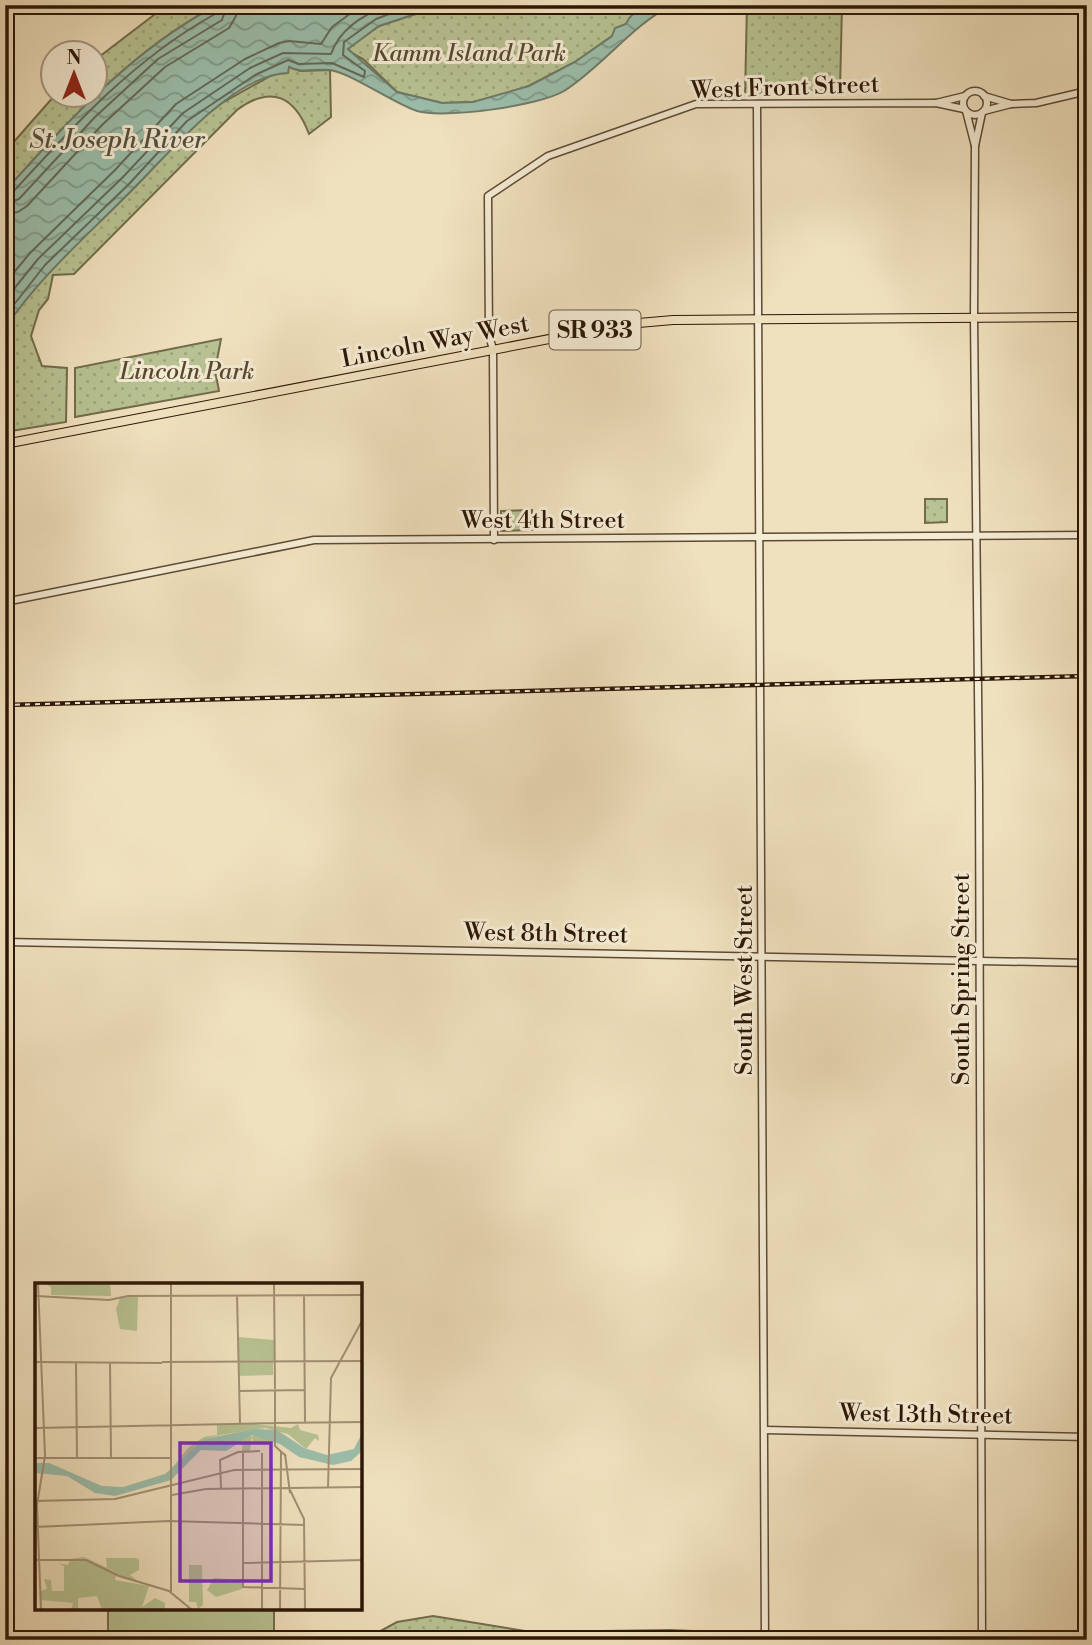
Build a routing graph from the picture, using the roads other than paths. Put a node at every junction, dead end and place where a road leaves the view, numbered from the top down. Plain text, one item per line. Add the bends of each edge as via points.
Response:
1 (1086, 89) edge
2 (965, 96) junction
3 (985, 96) junction
4 (936, 103) junction
5 (1011, 104) junction
6 (757, 106) junction
7 (965, 110) junction
8 (983, 112) junction
9 (975, 146) junction
10 (1087, 317) edge
11 (974, 318) junction
12 (757, 319) junction
13 (493, 349) junction
14 (5, 444) edge
15 (1087, 535) edge
16 (977, 536) junction
17 (759, 537) junction
18 (494, 540) junction
19 (5, 602) edge
20 (5, 942) edge
21 (763, 956) junction
22 (980, 961) junction
23 (1087, 963) edge
24 (765, 1430) junction
25 (981, 1434) junction
26 (1087, 1437) edge
27 (765, 1640) edge
28 (982, 1640) edge

1 - 5 street via 1053,102
2 - 3 street via 973,91
2 - 4 street, West Front Street
2 - 7 street
3 - 5 street
3 - 8 street
4 - 6 street, West Front Street
4 - 7 street, West Front Street
5 - 8 street
6 - 12 street, South West Street
6 - 13 street, West Front Street via 696,104 548,156 488,197 489,336
7 - 8 street via 975,115
7 - 9 street
8 - 9 street
9 - 11 street, South Spring Street
10 - 11 main road, Lincoln Way West / SR 933
11 - 12 main road, Lincoln Way West / SR 933
11 - 16 street, South Spring Street
12 - 13 main road, Lincoln Way West / SR 933 via 626,324
12 - 17 street, South West Street
13 - 14 main road, Lincoln Way West / SR 933
13 - 18 street
15 - 16 street, West 4th Street
16 - 17 street, West 4th Street
16 - 22 street, South Spring Street
17 - 18 street, West 4th Street
17 - 21 street, South West Street
18 - 19 street, West 4th Street via 314,540
20 - 21 street, West 8th Street
21 - 22 street, West 8th Street
21 - 24 street, South West Street
22 - 23 street, West 8th Street
22 - 25 street, South Spring Street
24 - 25 street, West 13th Street
24 - 27 street, South West Street
25 - 26 street, West 13th Street
25 - 28 street, South Spring Street

